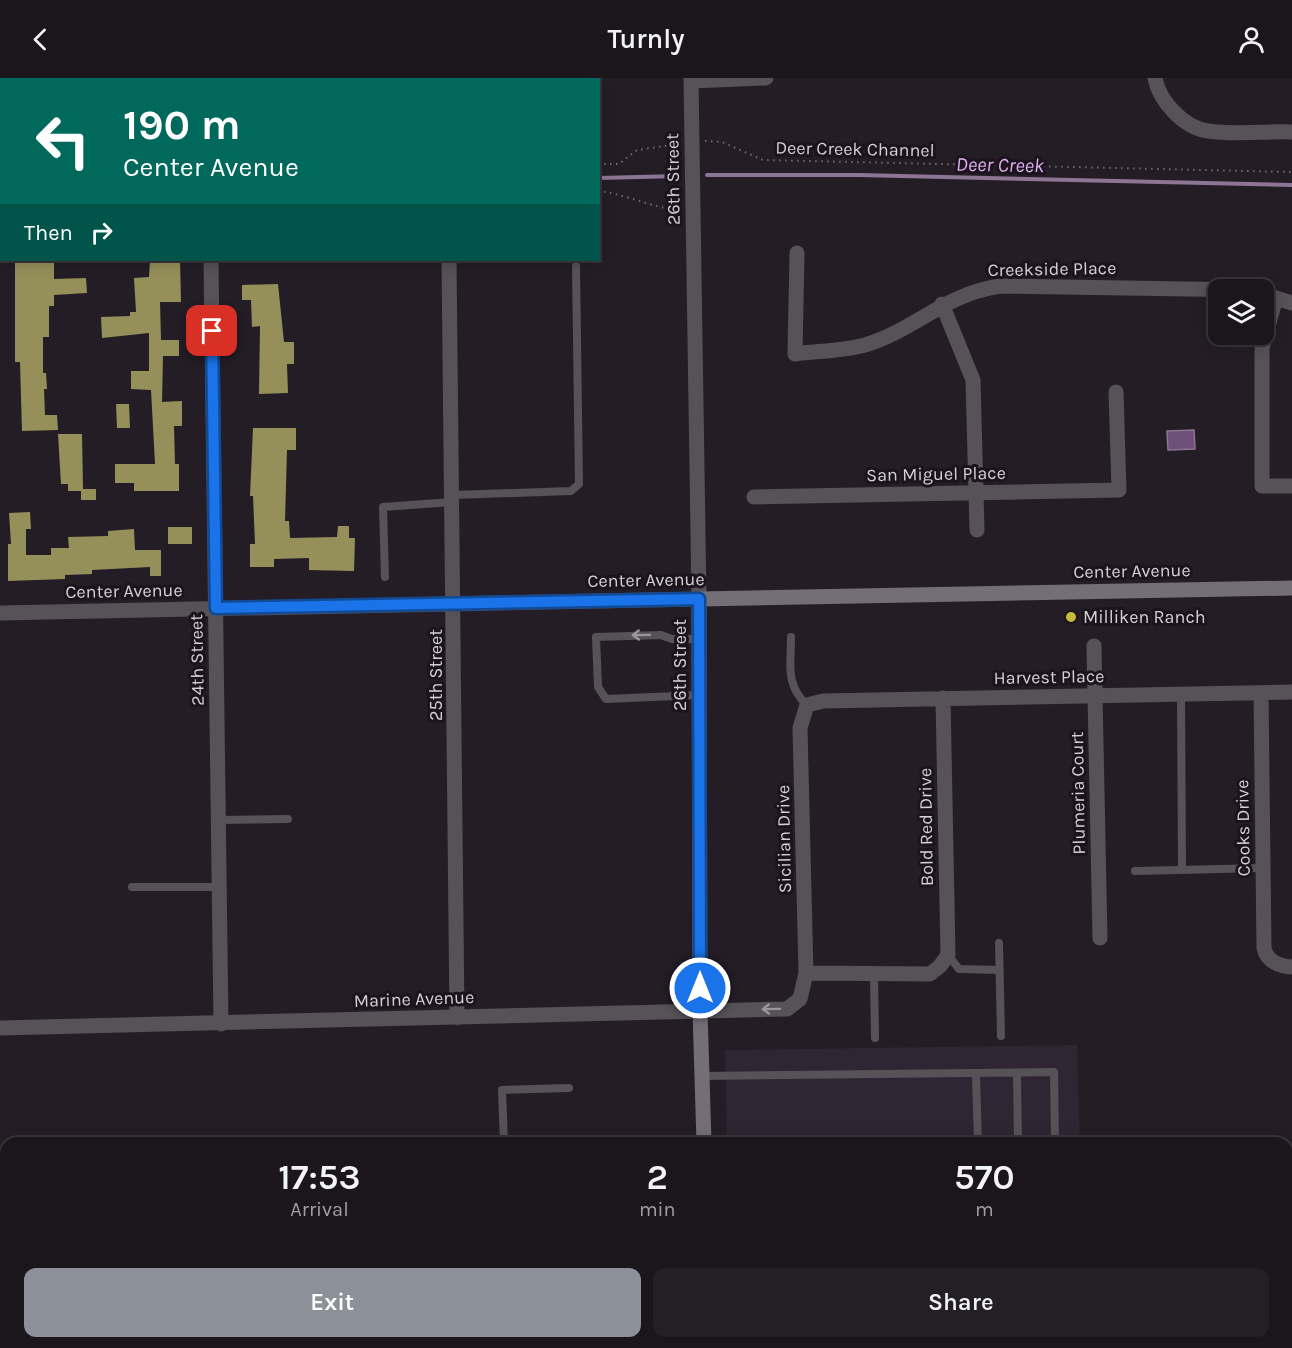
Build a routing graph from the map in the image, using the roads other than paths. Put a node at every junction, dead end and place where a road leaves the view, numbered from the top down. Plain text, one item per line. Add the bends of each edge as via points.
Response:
1 (766, 78) edge
2 (1155, 78) edge
3 (691, 80) edge
4 (1292, 132) edge
5 (797, 253) dead end
6 (211, 261) edge
7 (449, 261) edge
8 (576, 266) dead end
9 (1208, 289) edge
10 (1274, 297) edge
11 (1292, 303) edge
12 (942, 304) junction
13 (1262, 345) edge
14 (1116, 392) dead end
15 (1292, 486) edge
16 (976, 492) junction
17 (754, 497) dead end
18 (454, 498) junction
19 (977, 530) dead end
20 (385, 577) dead end
21 (1292, 588) edge
22 (699, 599) junction
23 (455, 604) junction
24 (216, 608) junction
25 (0, 612) edge
26 (791, 637) dead end
27 (699, 639) junction
28 (1094, 646) dead end
29 (1292, 692) edge
30 (1262, 693) junction
31 (699, 695) junction
32 (1095, 695) junction
33 (1181, 695) junction
34 (943, 698) junction
35 (807, 705) junction
36 (288, 819) dead end
37 (218, 820) junction
38 (1263, 868) junction
39 (1182, 870) junction
40 (1135, 872) dead end
41 (132, 887) dead end
42 (219, 887) junction
43 (1100, 938) dead end
44 (999, 942) dead end
45 (948, 955) junction
46 (1292, 967) edge
47 (999, 970) junction
48 (807, 974) junction
49 (874, 975) junction
50 (700, 1010) junction
51 (457, 1018) junction
52 (221, 1024) junction
53 (0, 1028) edge
54 (1001, 1036) dead end
55 (875, 1038) dead end
56 (1017, 1073) junction
57 (976, 1074) junction
58 (702, 1076) junction
59 (569, 1088) dead end
60 (504, 1137) edge
61 (704, 1137) edge
62 (978, 1137) edge
63 (1018, 1137) edge
64 (1055, 1137) edge

1 - 3 street
2 - 4 street via 1167,105 1183,120 1207,131
3 - 22 street, 26th Street
5 - 12 street, Creekside Place via 795,354 864,345
6 - 24 street, 24th Street
7 - 18 street, 25th Street
8 - 18 lane via 579,484 571,490
9 - 12 street, Creekside Place via 1001,286 983,288
10 - 11 street
12 - 16 street via 973,380
13 - 15 street via 1262,486
14 - 16 street, San Miguel Place via 1119,489
16 - 17 street, San Miguel Place
16 - 19 street
18 - 20 lane via 383,507
18 - 23 street, 25th Street
21 - 22 street, Center Avenue
22 - 23 street, Center Avenue
22 - 27 street, 26th Street
23 - 24 street, Center Avenue
23 - 51 street, 25th Street
24 - 25 street, Center Avenue
24 - 37 street, 24th Street
26 - 35 lane via 791,684
27 - 31 street, 26th Street
27 -> 31 lane via 661,635 596,637 598,687 606,699
28 - 32 street, Plumeria Court
29 - 30 street, Harvest Place
30 - 33 street, Harvest Place
30 - 38 street, Cooks Drive
31 - 50 street, 26th Street
32 - 33 street, Harvest Place
32 - 34 street, Harvest Place
32 - 43 street, Plumeria Court
33 - 39 lane
34 - 35 street, Harvest Place via 823,701
34 - 45 street, Bold Red Drive
35 - 48 street, Sicilian Drive via 800,728
36 - 37 lane
37 - 42 street, 24th Street
38 - 39 lane
38 - 46 street, Cooks Drive via 1264,948 1270,960
39 - 40 lane
41 - 42 lane
42 - 52 street, 24th Street
44 - 47 lane
45 - 47 lane via 959,969
45 - 49 street via 930,974
47 - 54 lane
48 - 49 street
48 -> 50 street, Marine Avenue via 800,999 787,1009
49 - 55 lane
50 - 51 street, Marine Avenue
50 - 58 street, 26th Street
51 - 52 street, Marine Avenue
52 - 53 street, Marine Avenue
56 - 57 lane
56 - 63 lane
56 - 64 lane via 1054,1072
57 - 58 lane
57 - 62 lane
58 - 61 street, 26th Street
59 - 60 lane via 502,1090

